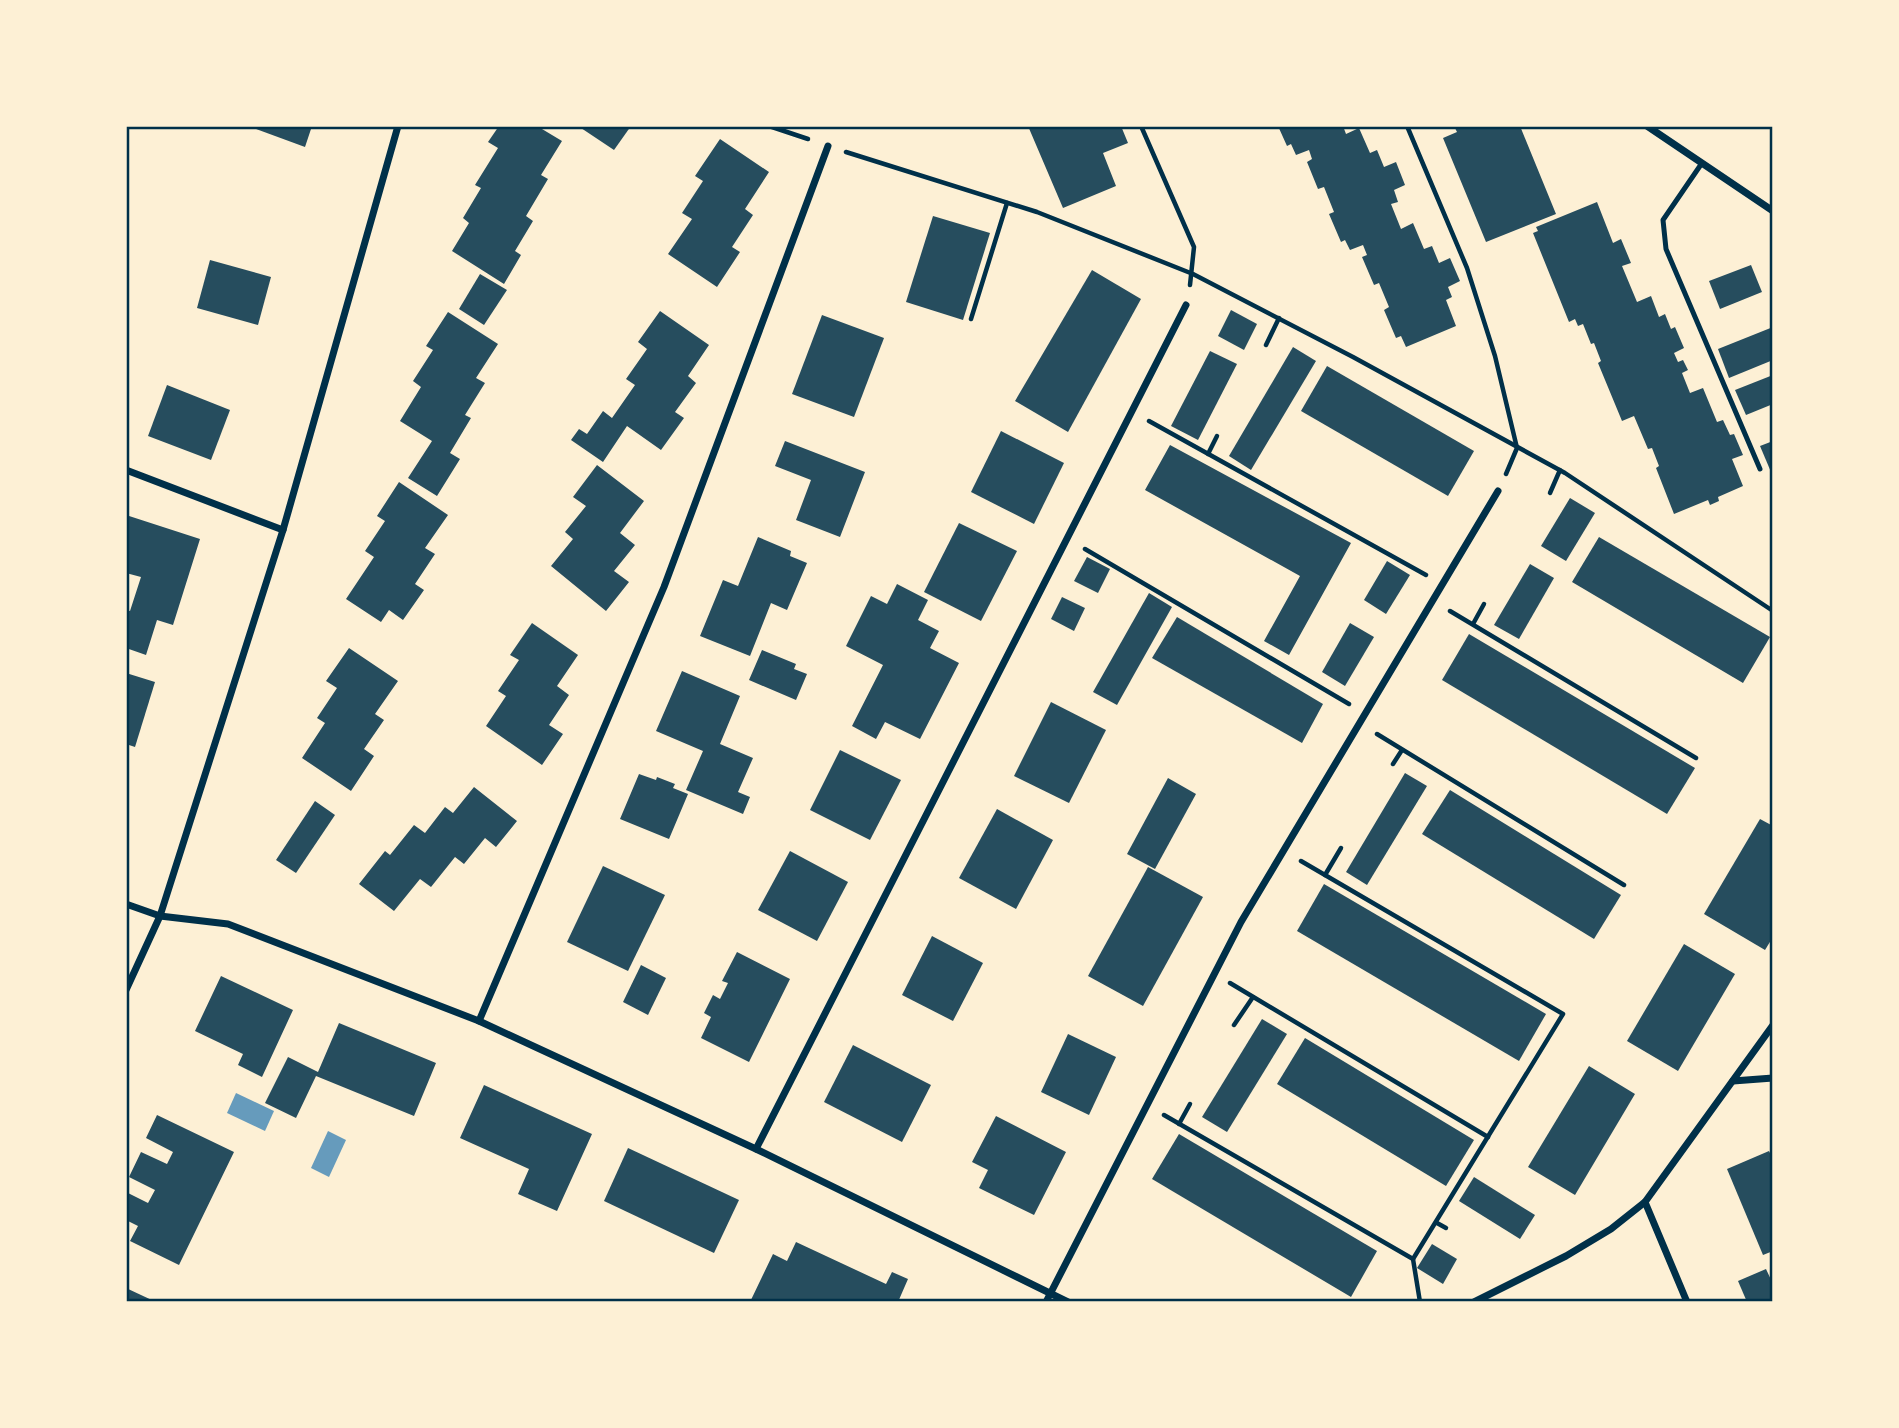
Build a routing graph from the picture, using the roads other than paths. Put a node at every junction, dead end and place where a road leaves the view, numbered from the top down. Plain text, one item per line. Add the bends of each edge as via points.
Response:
1 (398, 126) edge
2 (1647, 126) edge
3 (828, 146) road end
4 (1702, 163) junction
5 (1773, 211) edge
6 (1186, 305) road end
7 (1760, 469) dead end
8 (126, 470) edge
9 (1498, 491) dead end
10 (283, 530) junction
11 (126, 904) edge
12 (160, 916) junction
13 (126, 990) edge
14 (479, 1021) junction
15 (1773, 1025) edge
16 (1773, 1078) edge
17 (1733, 1081) junction
18 (756, 1149) junction
19 (1645, 1202) junction
20 (1047, 1298) edge
21 (1068, 1302) edge
22 (1474, 1302) edge
23 (1687, 1302) edge

1 - 10 street
2 - 4 street
3 - 14 street via 664,587
4 - 5 street
4 - 7 lane via 1663,220 1666,248
6 - 18 street
8 - 10 street
9 - 20 street via 1241,922
10 - 12 street
11 - 12 street
12 - 13 street
12 - 14 street via 228,925
14 - 18 street
15 - 17 street
16 - 17 street
17 - 19 street
18 - 20 street
19 - 22 street via 1566,1256
19 - 23 street
20 - 21 street

